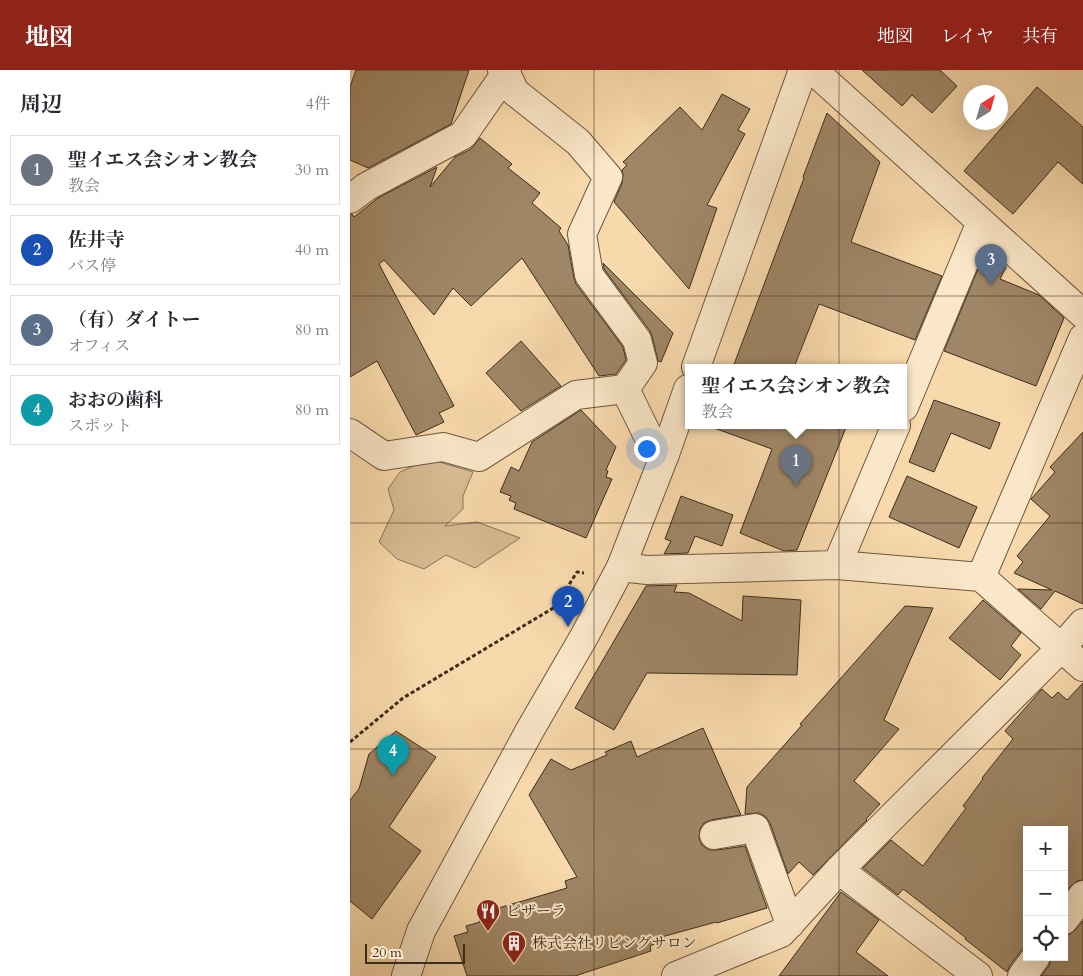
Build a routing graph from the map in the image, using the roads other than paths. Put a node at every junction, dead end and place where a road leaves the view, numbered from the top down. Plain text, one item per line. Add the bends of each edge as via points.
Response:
1 (804, 70) edge
2 (812, 70) edge
3 (505, 71) edge
4 (350, 199) edge
5 (981, 222) junction
6 (1083, 314) edge
7 (1083, 338) edge
8 (697, 364) edge
9 (625, 388) junction
10 (685, 397) edge
11 (907, 400) edge
12 (894, 429) edge
13 (350, 433) edge
14 (665, 454) junction
15 (837, 565) junction
16 (621, 566) junction
17 (981, 577) junction
18 (1083, 623) edge
19 (1061, 648) junction
20 (1083, 667) edge
21 (714, 835) dead end
22 (839, 870) junction
23 (1083, 895) edge
24 (1067, 916) edge
25 (790, 924) junction
26 (1033, 961) edge
27 (406, 976) edge
28 (676, 976) edge
29 (978, 976) edge
30 (1022, 976) edge

1 - 8 street
2 - 5 street
3 - 4 street via 463,135 366,186
3 - 9 street via 515,92 578,142 608,177 582,234 589,275 637,340 643,363
5 - 6 street
5 - 11 street
7 - 17 street
9 - 13 street via 576,394 479,457 443,447 384,456
9 - 14 street via 647,434
10 - 14 street
12 - 15 street
14 - 16 street
15 - 16 street via 646,570
15 - 17 street
16 - 27 street via 421,931
17 - 19 street
18 - 19 street
19 - 20 street
19 - 22 street
21 - 25 street via 755,828
22 - 25 street
22 - 29 street
23 - 24 street
25 - 28 street via 781,933
26 - 30 street

